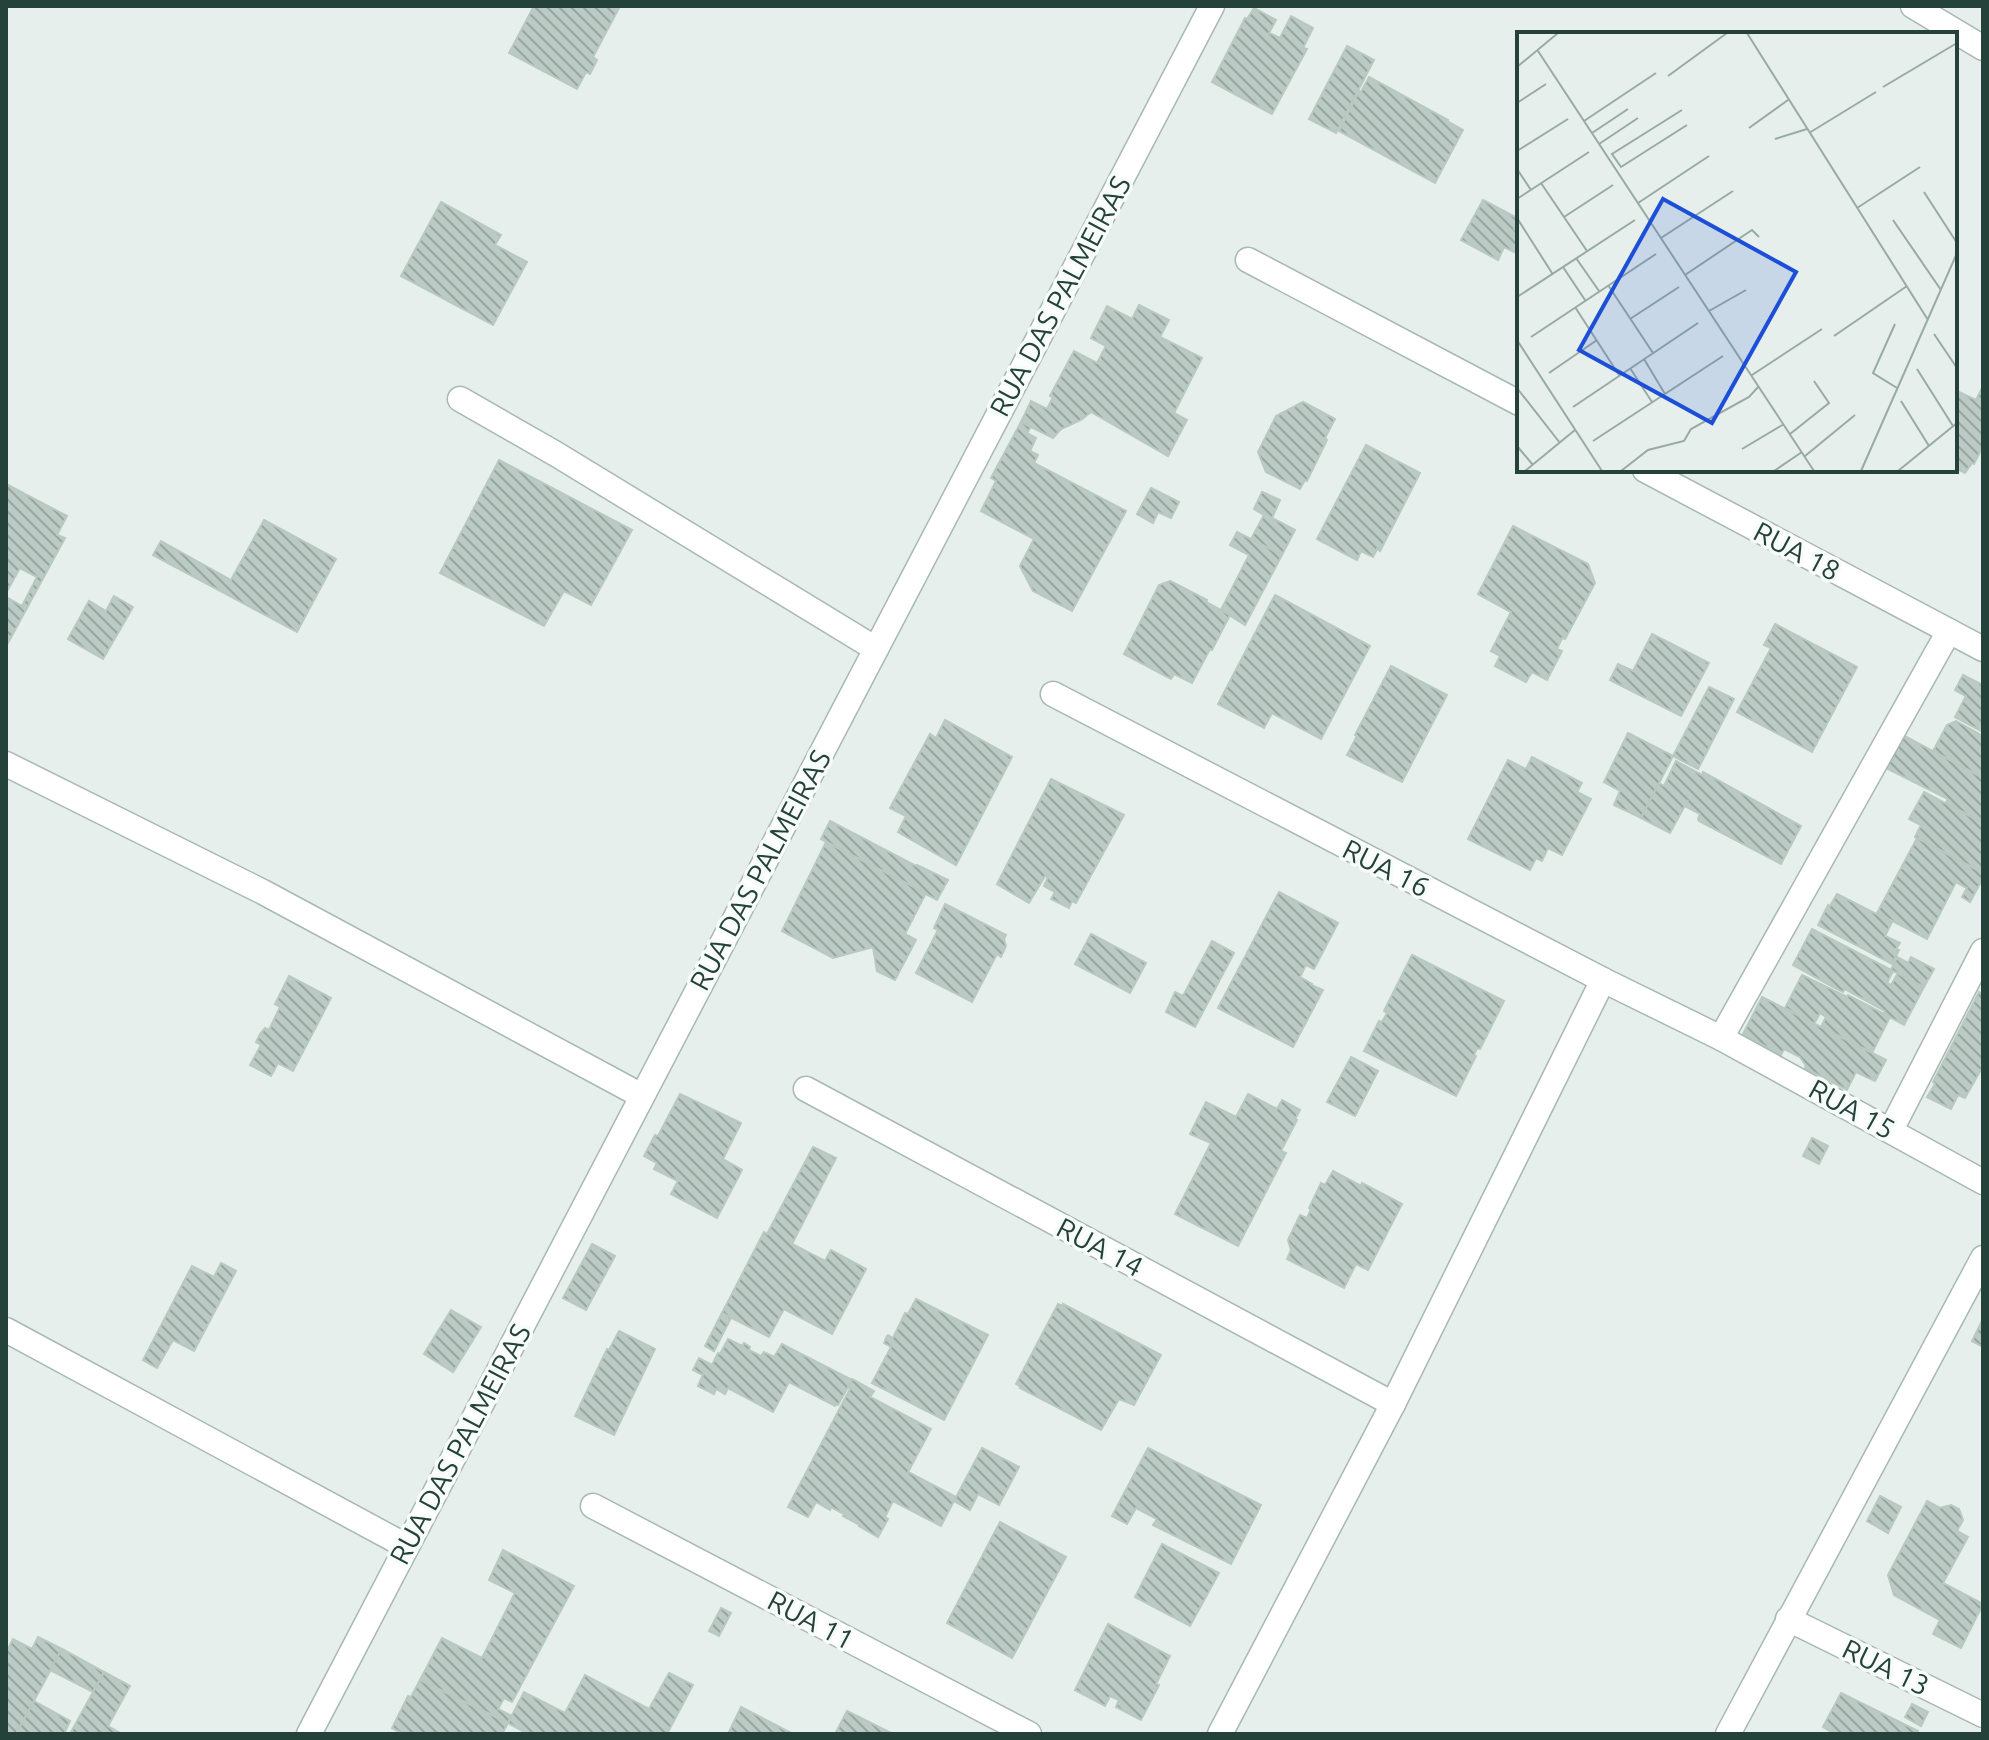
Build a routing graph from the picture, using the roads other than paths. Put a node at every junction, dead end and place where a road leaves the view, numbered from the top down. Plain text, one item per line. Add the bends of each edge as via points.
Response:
1 (1212, 6) edge
2 (1913, 6) edge
3 (1956, 32) edge
4 (1957, 32) edge
5 (1983, 48) edge
6 (1248, 260) dead end
7 (460, 399) dead end
8 (1517, 402) edge
9 (1649, 472) edge
10 (1949, 631) junction
11 (876, 649) junction
12 (1983, 649) edge
13 (1053, 694) dead end
14 (6, 764) edge
15 (1983, 951) edge
16 (1603, 980) junction
17 (1721, 1038) junction
18 (806, 1089) dead end
19 (642, 1096) junction
20 (1891, 1130) junction
21 (1983, 1182) edge
22 (1983, 1258) edge
23 (6, 1330) edge
24 (1393, 1404) junction
25 (593, 1506) dead end
26 (406, 1546) junction
27 (1788, 1619) junction
28 (1983, 1715) edge
29 (309, 1734) edge
30 (1029, 1734) edge
31 (1220, 1734) edge
32 (1728, 1734) edge

1 - 11 street, RUA DAS PALMEIRAS
2 - 3 street
4 - 5 street
6 - 8 street
7 - 11 street
9 - 10 street, RUA 18
10 - 12 street, RUA 18
10 - 17 street
11 - 19 street, RUA DAS PALMEIRAS
13 - 16 street, RUA 16
14 - 19 street via 263,892
15 - 20 street
16 - 17 street, RUA 16
16 - 24 street
17 - 20 street, RUA 15
18 - 24 street, RUA 14
19 - 26 street, RUA DAS PALMEIRAS
20 - 21 street, RUA 15
22 - 27 street
23 - 26 street
24 - 31 street
25 - 30 street, RUA 11
26 - 29 street, RUA DAS PALMEIRAS
27 - 28 street, RUA 13
27 - 32 street

